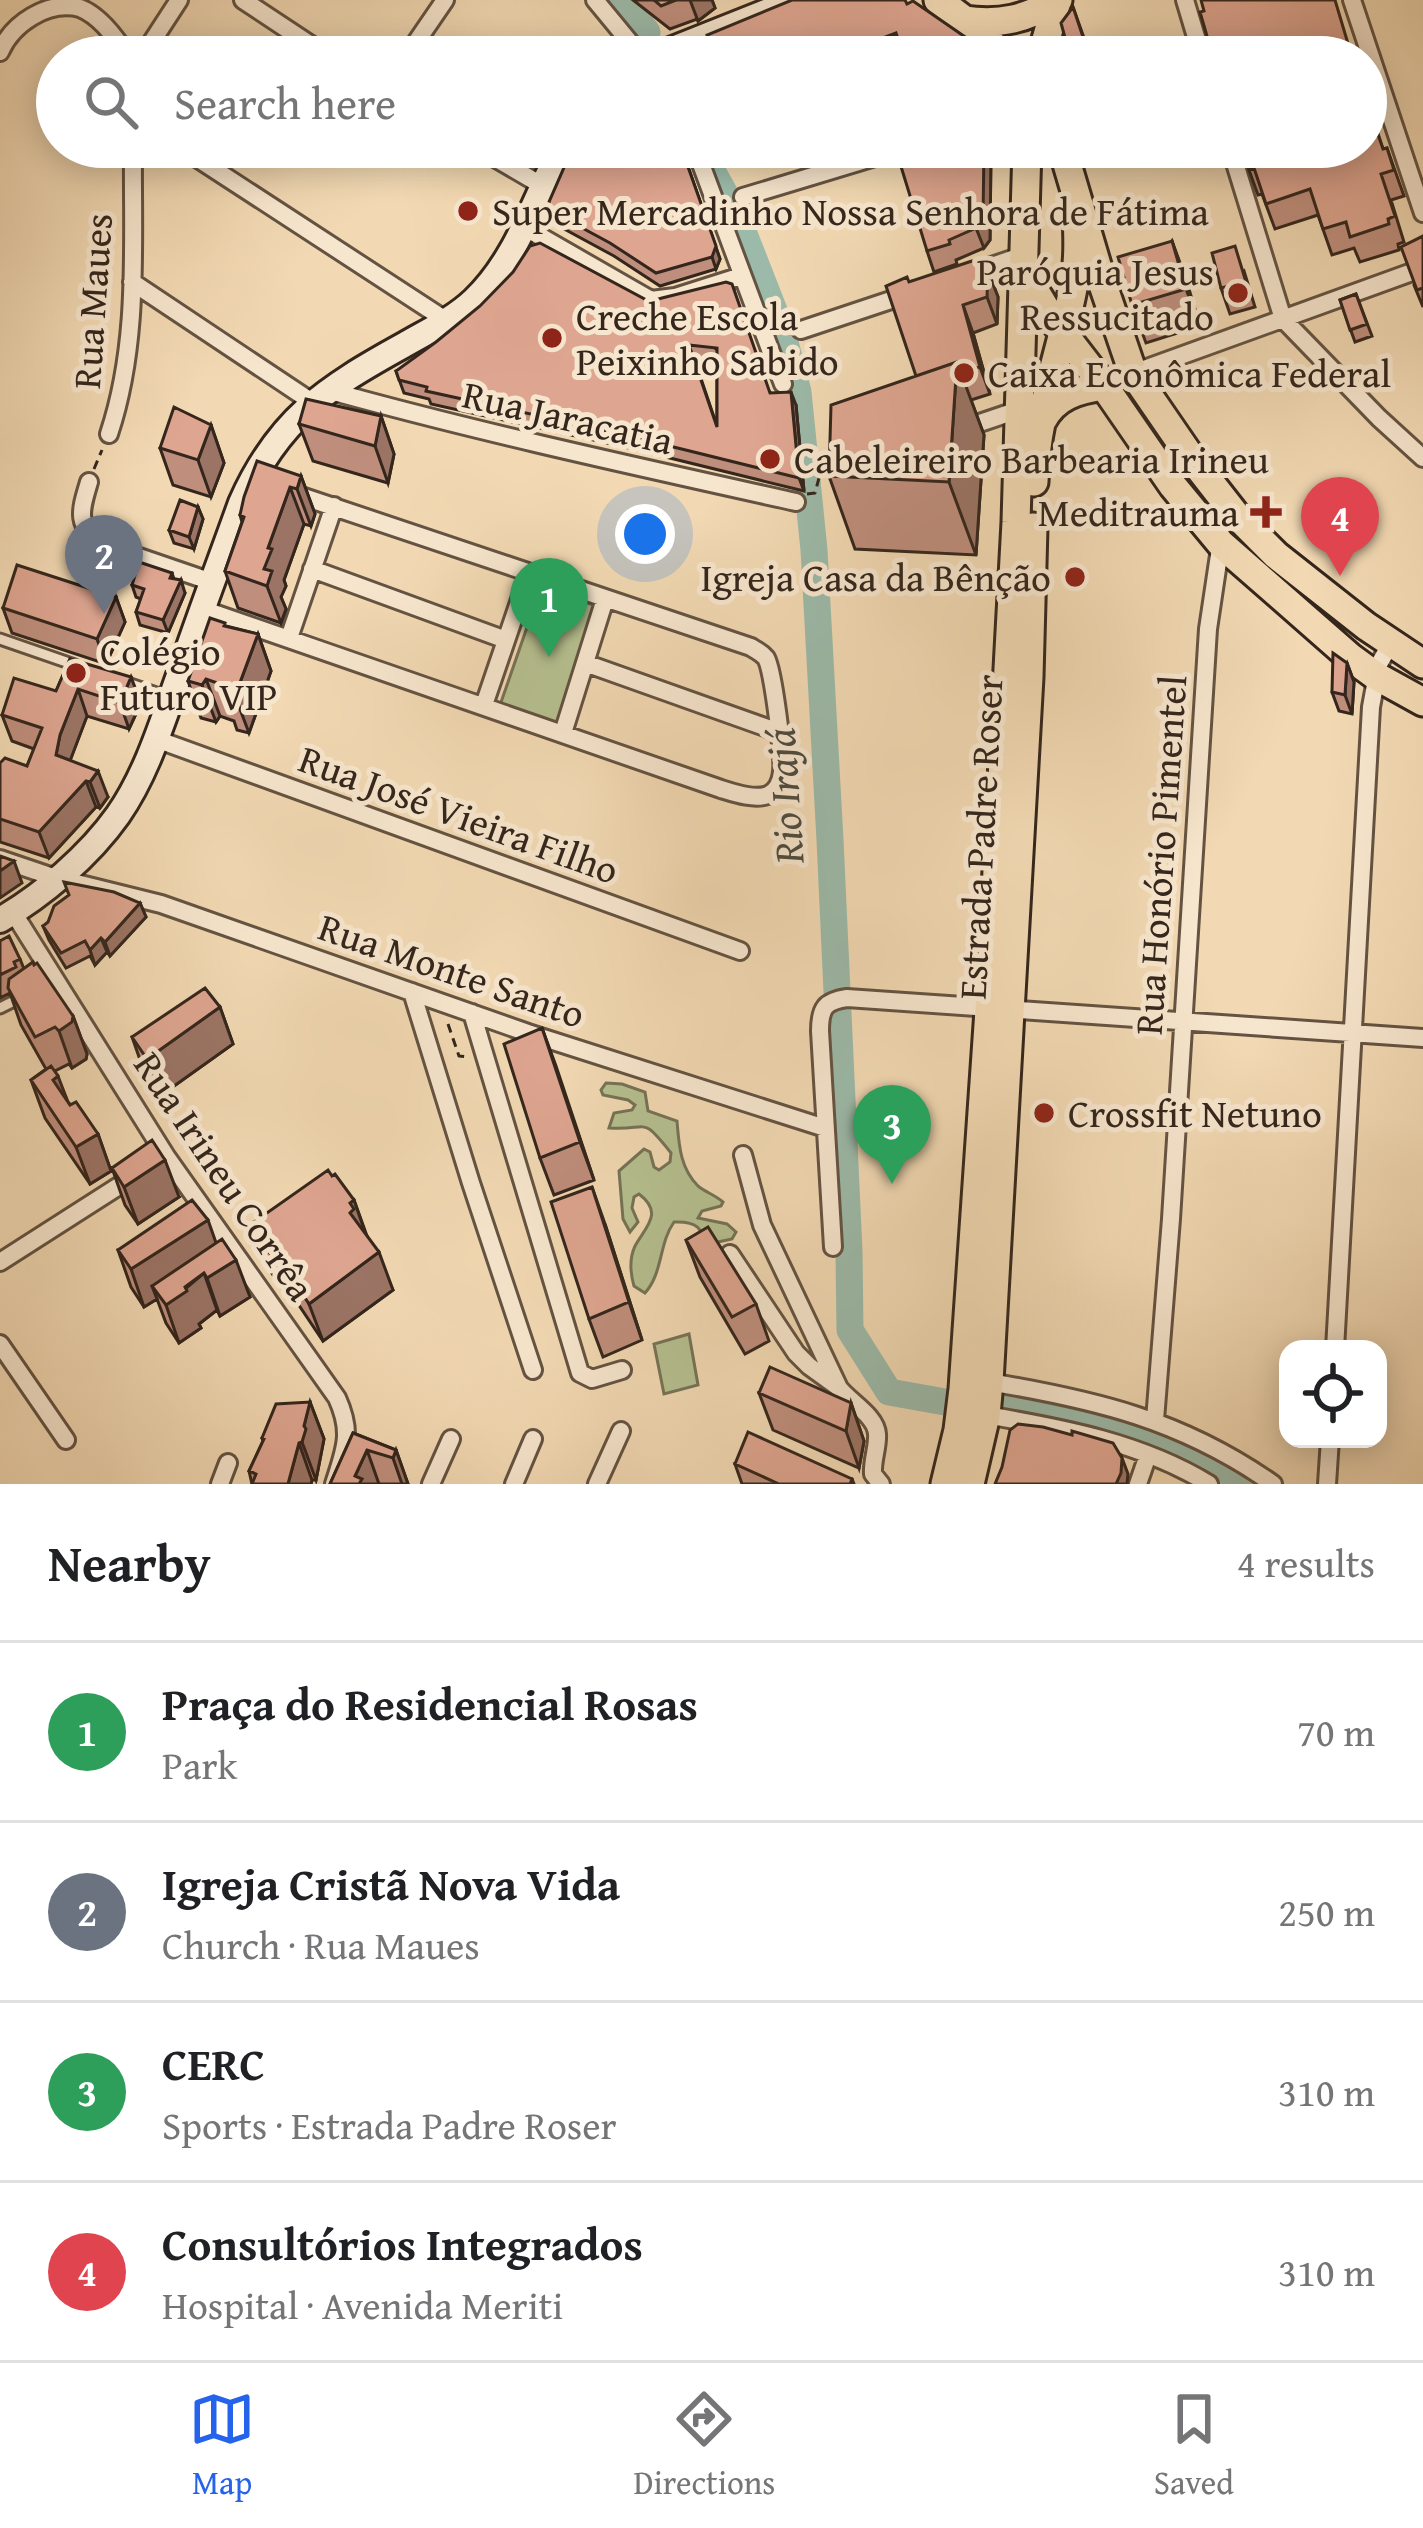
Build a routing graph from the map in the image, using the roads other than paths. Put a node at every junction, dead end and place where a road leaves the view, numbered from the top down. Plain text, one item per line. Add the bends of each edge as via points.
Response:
1 (179, 0) edge
2 (243, 0) edge
3 (445, 0) edge
4 (595, 0) edge
5 (796, 0) edge
6 (938, 0) edge
7 (1184, 0) edge
8 (1352, 0) edge
9 (1057, 1) edge
10 (964, 20) junction
11 (111, 36) edge
12 (156, 36) edge
13 (297, 36) edge
14 (420, 36) edge
15 (625, 36) edge
16 (706, 36) edge
17 (985, 36) edge
18 (1046, 36) edge
19 (1195, 36) edge
20 (1365, 36) edge
21 (0, 52) edge
22 (1387, 97) edge
23 (133, 168) edge
24 (212, 168) edge
25 (512, 168) edge
26 (552, 168) edge
27 (701, 168) edge
28 (839, 168) edge
29 (1026, 168) edge
30 (1068, 168) edge
31 (1236, 168) edge
32 (1418, 182) edge
33 (543, 186) junction
34 (743, 197) dead end
35 (1076, 197) junction
36 (1423, 212) edge
37 (524, 227) junction
38 (1023, 262) junction
39 (1423, 268) edge
40 (741, 276) junction
41 (132, 282) junction
42 (942, 283) edge
43 (922, 290) edge
44 (1283, 320) junction
45 (447, 321) junction
46 (801, 330) dead end
47 (1062, 331) junction
48 (1133, 373) junction
49 (783, 385) dead end
50 (1104, 386) junction
51 (320, 396) junction
52 (1029, 417) junction
53 (951, 433) edge
54 (109, 434) road end
55 (1423, 458) edge
56 (252, 478) junction
57 (89, 482) road end
58 (796, 502) dead end
59 (334, 506) junction
60 (1234, 514) junction
61 (1221, 544) junction
62 (312, 569) junction
63 (529, 573) junction
64 (212, 582) junction
65 (604, 599) junction
66 (202, 609) junction
67 (289, 638) junction
68 (0, 639) edge
69 (506, 640) junction
70 (1391, 643) junction
71 (585, 663) junction
72 (1423, 664) edge
73 (84, 668) edge
74 (105, 675) edge
75 (1376, 676) junction
76 (171, 698) junction
77 (1423, 702) edge
78 (484, 705) junction
79 (779, 732) junction
80 (563, 733) junction
81 (156, 739) junction
82 (0, 859) edge
83 (56, 878) junction
84 (7, 916) edge
85 (740, 951) dead end
86 (55, 979) junction
87 (412, 992) junction
88 (0, 1008) edge
89 (999, 1010) junction
90 (472, 1013) junction
91 (1182, 1021) junction
92 (1354, 1033) junction
93 (1423, 1038) edge
94 (825, 1128) junction
95 (743, 1155) dead end
96 (166, 1156) junction
97 (833, 1246) dead end
98 (730, 1254) edge
99 (0, 1262) edge
100 (1336, 1340) edge
101 (0, 1344) edge
102 (532, 1370) dead end
103 (622, 1370) dead end
104 (989, 1382) junction
105 (839, 1388) junction
106 (986, 1414) junction
107 (1155, 1420) junction
108 (621, 1430) dead end
109 (451, 1438) dead end
110 (533, 1439) dead end
111 (65, 1440) dead end
112 (1329, 1448) edge
113 (1148, 1455) junction
114 (228, 1463) dead end
115 (220, 1484) edge
116 (334, 1484) edge
117 (430, 1484) edge
118 (514, 1484) edge
119 (597, 1484) edge
120 (881, 1484) edge
121 (945, 1484) edge
122 (970, 1484) edge
123 (1138, 1484) edge
124 (1209, 1484) edge
125 (1273, 1484) edge
126 (1327, 1484) edge

1 - 12 street
2 - 13 street
3 - 14 street
4 - 15 street
5 - 16 street
6 - 10 main road
7 - 19 street
8 - 20 street
9 - 10 main road via 1007,22
9 - 18 main road
10 - 17 main road
11 - 21 street via 81,9 62,6 26,18
22 - 32 street
23 - 41 street, Rua Maues
24 - 45 street
25 - 33 street
26 - 33 street
27 - 40 street
28 - 34 street
29 - 38 main road, Estrada Padre Roser
30 - 35 main road
31 - 44 street
32 - 36 street
33 - 37 street
35 - 47 main road, Estrada Padre Roser via 1077,269
35 - 48 main road
37 - 40 street via 651,299
37 - 45 street via 484,288
38 - 42 street
38 - 47 main road
38 - 52 main road, Estrada Padre Roser
39 - 44 street
40 - 49 street
41 - 51 street, Rua Jaracatia
41 - 54 street, Rua Maues via 127,370
43 - 46 street
44 - 48 street
44 - 55 street
45 - 51 street
47 - 50 main road
47 - 52 main road, Estrada Padre Roser
48 - 50 street
48 - 60 main road
50 - 52 main road
50 - 61 main road
51 - 56 street
51 - 58 street, Rua Jaracatia
52 - 53 street
52 - 89 main road, Estrada Padre Roser via 1029,676
56 - 59 street
56 - 64 street
57 - 64 street via 82,503 88,535
59 - 62 street
59 - 63 street
60 - 61 street, Rua Honório Pimentel
60 - 70 main road
61 - 75 main road
61 - 91 street, Rua Honório Pimentel via 1208,629
62 - 67 street
62 - 69 street
63 - 65 street
63 - 69 street
64 - 66 street
65 - 71 street
65 - 79 street via 760,653 770,667
66 - 67 street
66 - 76 street
67 - 78 street
68 - 73 lane
69 - 78 street
70 - 72 main road
70 - 75 street
71 - 79 street
71 - 80 street
74 - 76 lane
75 - 77 main road
75 - 92 street
76 - 81 street
78 - 80 street
79 - 80 street via 782,776 774,791 757,796
81 - 83 street via 117,816
81 - 85 street, Rua José Vieira Filho
82 - 83 street, Rua Monte Santo
83 - 84 street
83 - 87 street, Rua Monte Santo via 160,904
84 - 86 street, Rua Irineu Corrêa
86 - 88 lane
86 - 96 street, Rua Irineu Corrêa
87 - 90 street, Rua Monte Santo
87 - 102 street
89 - 91 street
89 - 94 street via 827,1002 820,1044
89 - 104 main road, Estrada Padre Roser
89 - 121 main road, Estrada Padre Roser via 963,1389
90 - 94 street, Rua Monte Santo
90 - 103 street via 580,1373 592,1379
91 - 92 street
91 - 107 street, Rua Honório Pimentel
92 - 93 street
92 - 100 street
94 - 97 street
95 - 105 street via 762,1226
96 - 99 street
96 - 116 street, Rua Irineu Corrêa via 337,1398 348,1426
98 - 105 street via 796,1353
101 - 111 street
104 - 106 main road, Estrada Padre Roser
104 - 107 street
105 - 120 street via 875,1423 872,1474
106 - 113 street
106 - 122 main road, Estrada Padre Roser
107 - 125 street
108 - 119 street
109 - 117 street
110 - 118 street
112 - 126 street
113 - 123 street
113 - 124 street
114 - 115 street

